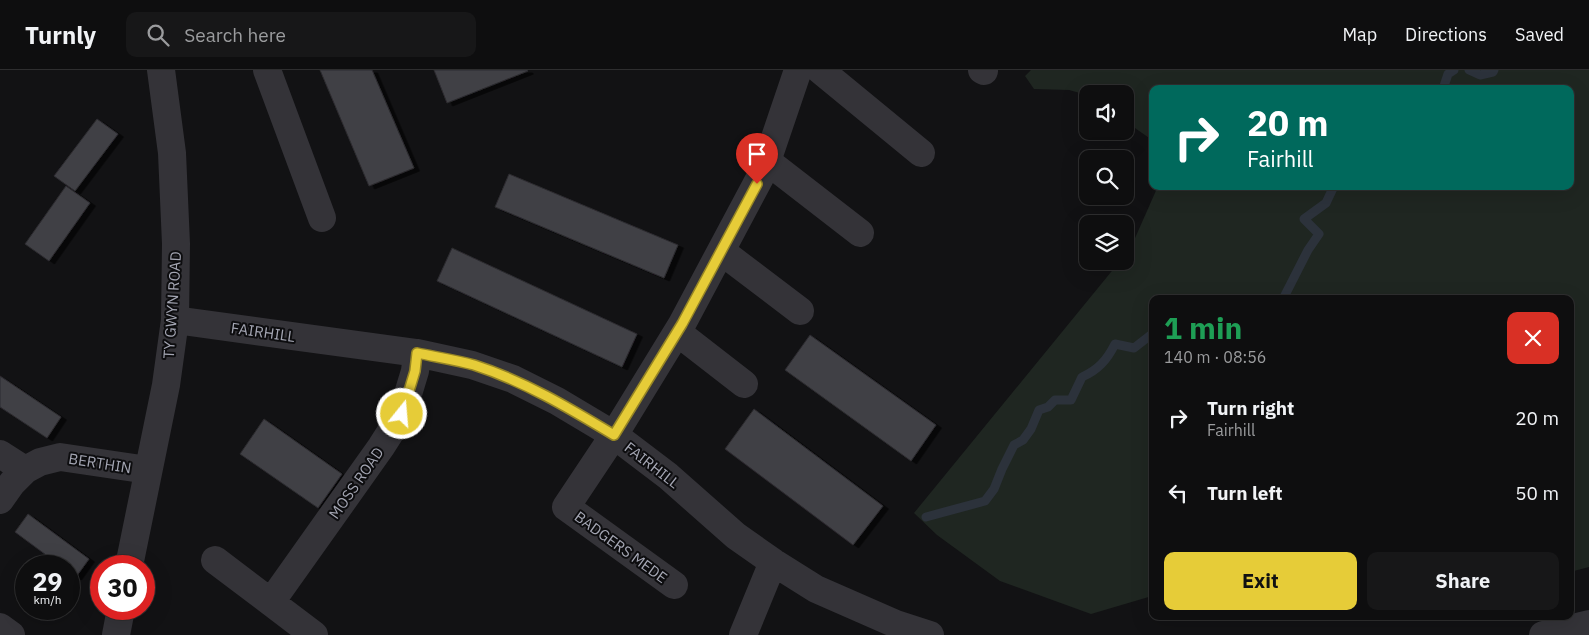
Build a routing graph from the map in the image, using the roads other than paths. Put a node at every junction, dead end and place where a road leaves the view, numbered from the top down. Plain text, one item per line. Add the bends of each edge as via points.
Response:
1 (164, 70) edge
2 (267, 70) edge
3 (798, 70) edge
4 (820, 70) edge
5 (921, 153) dead end
6 (767, 161) junction
7 (322, 218) dead end
8 (860, 233) dead end
9 (721, 251) junction
10 (800, 311) dead end
11 (175, 320) junction
12 (677, 332) junction
13 (417, 353) junction
14 (744, 384) dead end
15 (614, 435) junction
16 (0, 454) edge
17 (25, 470) junction
18 (148, 470) junction
19 (0, 500) edge
20 (131, 555) edge
21 (215, 560) dead end
22 (773, 562) junction
23 (674, 584) dead end
24 (271, 602) junction
25 (119, 620) edge
26 (1589, 624) edge
27 (0, 627) edge
28 (11, 635) edge
29 (116, 635) edge
30 (314, 635) edge
31 (743, 635) edge
32 (930, 635) edge
33 (1543, 635) edge

1 - 11 street, TY GWYN ROAD via 176,244
2 - 7 street
3 - 6 street
4 - 5 street
6 - 8 street
6 - 9 street
9 - 10 street
9 - 12 street
11 - 13 street, FAIRHILL
11 - 18 street, TY GWYN ROAD via 166,385
12 - 14 street
12 - 15 street
13 - 15 street, FAIRHILL via 472,365 512,379
13 - 24 street, MOSS ROAD via 402,414
15 - 22 street, FAIRHILL via 668,476 736,536
15 - 23 street, BADGERS MEDE via 566,507
16 - 17 street
17 - 18 street, BERTHIN via 60,457
17 - 19 street, BERTHIN
18 - 20 street, TY GWYN ROAD
21 - 24 street
22 - 31 street
22 - 32 street, FAIRHILL via 816,589 896,624
24 - 30 street
25 - 29 street
26 - 33 street
27 - 28 street

